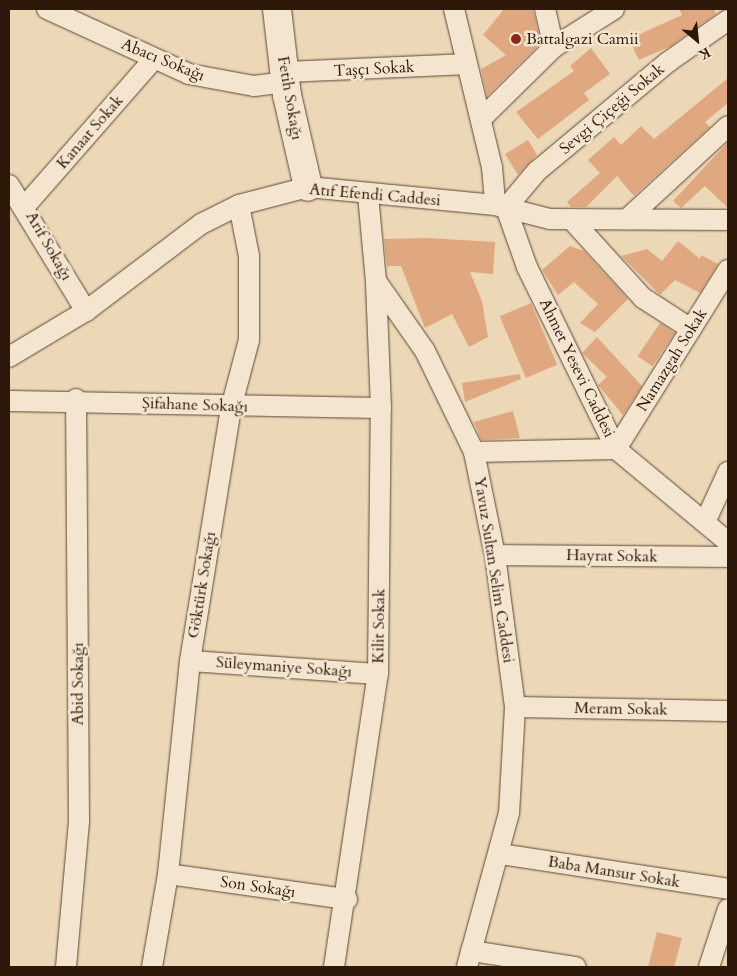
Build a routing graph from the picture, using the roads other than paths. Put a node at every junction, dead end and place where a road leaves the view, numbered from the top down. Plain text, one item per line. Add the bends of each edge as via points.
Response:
1 (47, 9) edge
2 (277, 9) edge
3 (454, 9) edge
4 (546, 9) edge
5 (614, 9) edge
6 (728, 20) edge
7 (554, 47) junction
8 (154, 59) junction
9 (465, 64) junction
10 (285, 77) junction
11 (481, 119) junction
12 (728, 126) edge
13 (9, 185) edge
14 (308, 187) junction
15 (368, 195) junction
16 (26, 205) junction
17 (239, 205) junction
18 (501, 207) junction
19 (571, 219) junction
20 (627, 219) junction
21 (728, 220) edge
22 (728, 270) edge
23 (376, 281) junction
24 (86, 311) junction
25 (691, 329) junction
26 (9, 357) edge
27 (76, 399) junction
28 (9, 401) edge
29 (231, 408) junction
30 (381, 408) junction
31 (616, 449) junction
32 (474, 452) junction
33 (728, 472) edge
34 (706, 520) junction
35 (728, 542) edge
36 (495, 555) junction
37 (728, 557) edge
38 (190, 661) junction
39 (378, 674) junction
40 (515, 707) junction
41 (728, 711) edge
42 (500, 854) junction
43 (168, 874) junction
44 (728, 889) edge
45 (348, 899) junction
46 (728, 909) edge
47 (469, 959) edge
48 (66, 967) edge
49 (152, 967) edge
50 (334, 967) edge
51 (576, 967) edge
52 (709, 967) edge

1 - 8 street, Abacı Sokağı
2 - 10 street, Fetih Sokağı
3 - 9 street, Ahmet Yesevi Caddesi
4 - 7 street
5 - 7 street
6 - 18 street, Sevgi Çiçeği Sokak via 668,62 537,171
7 - 11 street
8 - 10 street, Abacı Sokağı via 222,82 254,86
8 - 16 street, Kanaat Sokak
9 - 10 street, Taşçı Sokak
9 - 11 street, Ahmet Yesevi Caddesi
10 - 14 street, Fetih Sokağı
11 - 18 street, Ahmet Yesevi Caddesi
12 - 20 street
13 - 16 street, Arif Sokağı
14 - 15 street, Atıf Efendi Caddesi
14 - 17 street, Atıf Efendi Caddesi
15 - 18 street, Atıf Efendi Caddesi
15 - 23 street, Yavuz Sultan Selim Caddesi
16 - 24 street, Arif Sokağı
17 - 24 street, Atıf Efendi Caddesi via 201,224
17 - 29 street, Göktürk Sokağı via 251,295 249,340
18 - 19 street, Atıf Efendi Caddesi
18 - 31 street, Ahmet Yesevi Caddesi
19 - 20 street, Atıf Efendi Caddesi
19 - 25 street via 643,298
20 - 21 street, Atıf Efendi Caddesi
22 - 25 street, Namazgah Sokak
23 - 30 street, Kilit Sokak
23 - 32 street, Yavuz Sultan Selim Caddesi via 425,351
24 - 26 street, Atıf Efendi Caddesi
25 - 31 street, Namazgah Sokak
27 - 28 street, Şifahane Sokağı
27 - 29 street, Şifahane Sokağı
27 - 48 street, Abid Sokağı via 79,821
29 - 30 street, Şifahane Sokağı
29 - 38 street, Göktürk Sokağı
30 - 39 street, Kilit Sokak
31 - 32 street
31 - 34 street, Ahmet Yesevi Caddesi
32 - 36 street, Yavuz Sultan Selim Caddesi
33 - 34 street
34 - 35 street, Ahmet Yesevi Caddesi
36 - 37 street, Hayrat Sokak
36 - 40 street, Yavuz Sultan Selim Caddesi
38 - 39 street, Süleymaniye Sokağı
38 - 43 street, Göktürk Sokağı
39 - 45 street, Kilit Sokak
40 - 41 street, Meram Sokak
40 - 42 street, Yavuz Sultan Selim Caddesi via 509,814
42 - 44 street, Baba Mansur Sokak
42 - 47 street, Yavuz Sultan Selim Caddesi
43 - 45 street, Son Sokağı
43 - 49 street, Göktürk Sokağı
45 - 50 street, Kilit Sokak
46 - 52 street
47 - 51 street

